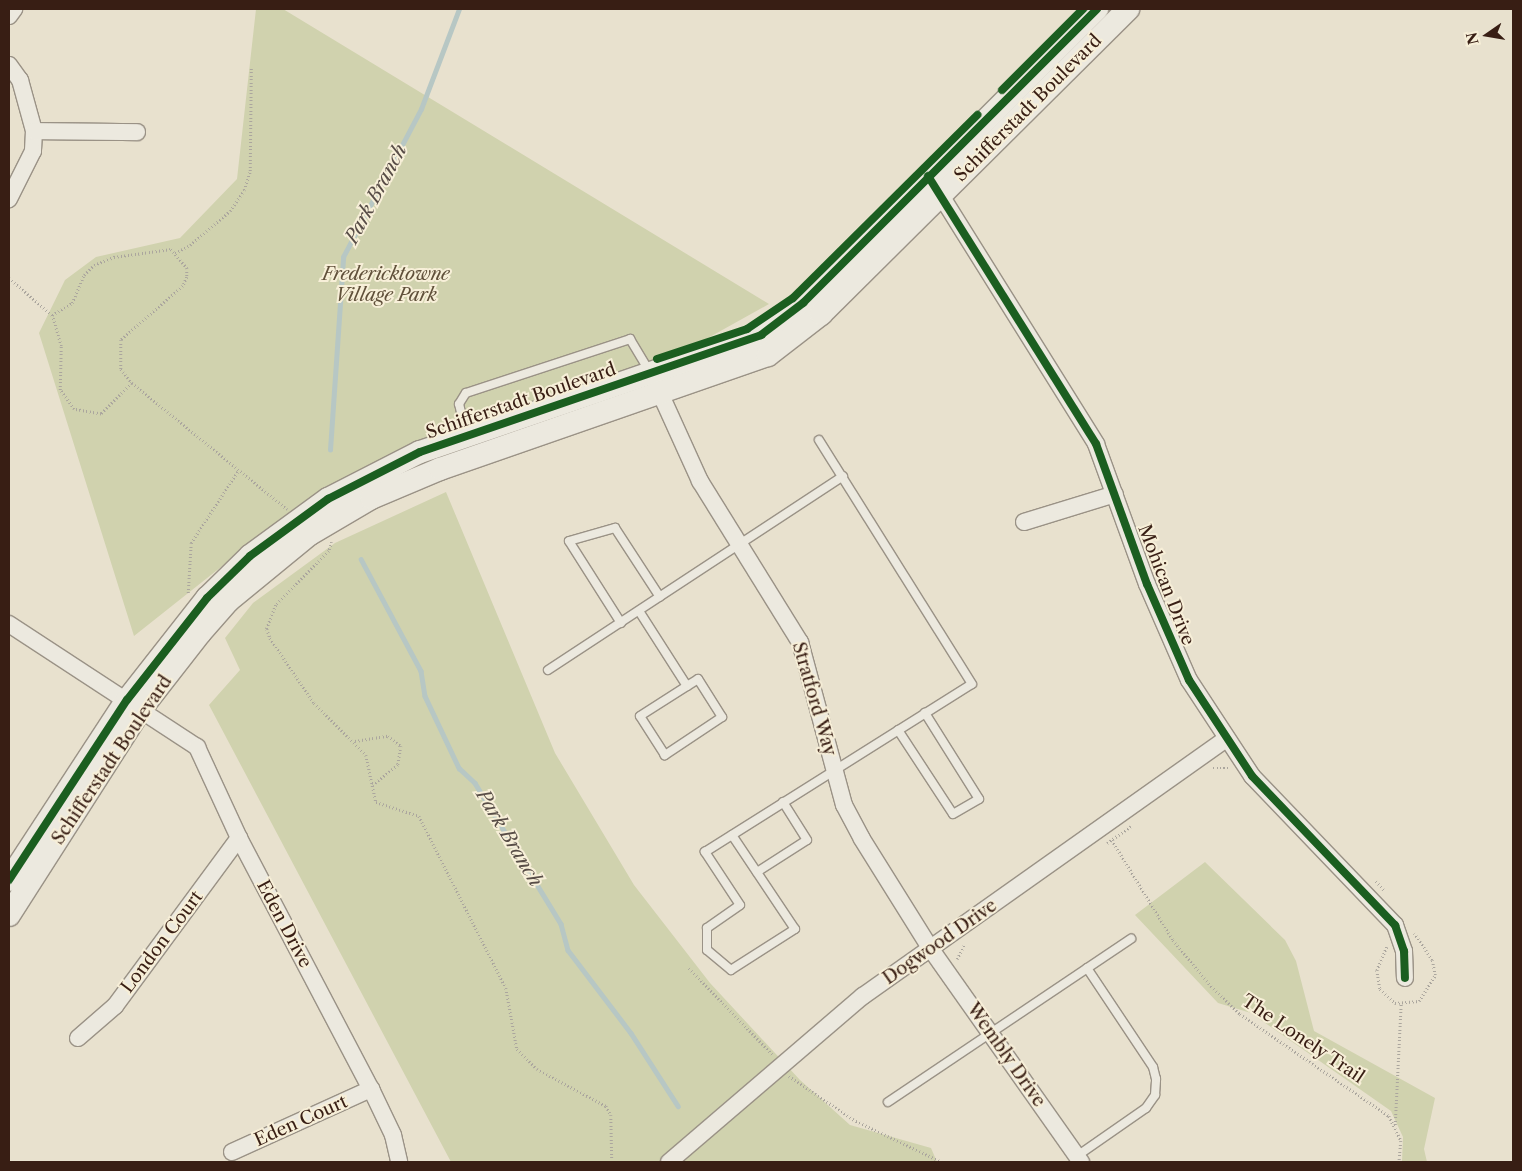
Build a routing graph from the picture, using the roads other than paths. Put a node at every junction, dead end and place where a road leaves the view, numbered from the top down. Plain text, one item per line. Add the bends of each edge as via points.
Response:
1 (14, 9) edge
2 (1097, 9) edge
3 (1128, 9) edge
4 (9, 16) edge
5 (9, 65) edge
6 (34, 131) junction
7 (137, 132) dead end
8 (928, 176) junction
9 (941, 195) junction
10 (9, 199) edge
11 (650, 373) junction
12 (661, 394) junction
13 (467, 436) junction
14 (819, 440) dead end
15 (843, 476) junction
16 (1115, 494) junction
17 (1024, 522) dead end
18 (738, 546) junction
19 (660, 597) junction
20 (639, 611) junction
21 (621, 623) junction
22 (9, 624) edge
23 (548, 670) dead end
24 (687, 686) junction
25 (134, 705) junction
26 (925, 713) junction
27 (898, 730) junction
28 (1225, 740) junction
29 (834, 769) junction
30 (783, 802) junction
31 (732, 835) junction
32 (238, 838) junction
33 (757, 872) junction
34 (9, 880) edge
35 (9, 915) edge
36 (1131, 939) dead end
37 (930, 948) junction
38 (1087, 968) junction
39 (1405, 978) dead end
40 (989, 1033) junction
41 (78, 1038) dead end
42 (371, 1090) junction
43 (888, 1102) dead end
44 (232, 1152) dead end
45 (1079, 1159) edge
46 (399, 1162) edge
47 (669, 1162) edge

1 - 4 street
2 - 8 main road, Schifferstadt Boulevard
3 - 9 main road, Schifferstadt Boulevard
5 - 6 street via 20,80
6 - 7 street
6 - 10 street via 33,151
8 - 9 street, Mohican Drive
8 - 11 main road, Schifferstadt Boulevard via 803,303 761,335
9 - 12 main road, Schifferstadt Boulevard via 821,314 786,343 768,355
9 - 16 street, Mohican Drive via 1079,413
11 - 12 street, Stratford Way
11 - 13 main road, Schifferstadt Boulevard
11 - 13 lane via 630,340 466,393 459,404
12 - 18 street, Stratford Way via 700,481
12 - 25 main road, Schifferstadt Boulevard via 440,469 371,498 310,534 228,601
13 - 25 main road, Schifferstadt Boulevard via 420,452 328,499 250,556 207,598
14 - 15 lane
15 - 18 lane
15 - 26 lane via 972,684
16 - 17 street
16 - 28 street, Mohican Drive via 1170,642
18 - 19 lane
18 - 29 street, Stratford Way via 800,642
19 - 20 lane
19 - 21 lane via 616,528 569,540
20 - 21 lane
20 - 24 lane
21 - 23 lane
22 - 25 street, Eden Drive
24 - 24 lane via 698,679 722,717 665,755 640,716
25 - 32 street, Eden Drive via 197,747
25 - 34 main road, Schifferstadt Boulevard
25 - 35 main road, Schifferstadt Boulevard
26 - 27 lane
26 - 27 lane via 979,799 953,814
27 - 29 lane
28 - 37 street, Dogwood Drive
28 - 39 street, Mohican Drive via 1272,798 1395,925 1404,951
29 - 30 lane
29 - 37 street, Stratford Way via 844,805 862,839
30 - 31 lane
30 - 33 lane via 807,840
31 - 33 lane
31 - 33 lane via 704,852 740,905 707,928 706,950 731,970 795,929
32 - 41 street, London Court via 115,1006
32 - 42 street, Eden Drive
36 - 38 lane
37 - 40 street, Wembly Drive
37 - 47 street, Dogwood Drive via 780,1065
38 - 40 lane
38 - 45 lane via 1153,1066 1156,1079 1155,1095 1146,1108
40 - 43 lane
40 - 45 street, Wembly Drive
42 - 44 street, Eden Court
42 - 46 street, Eden Drive via 393,1135

